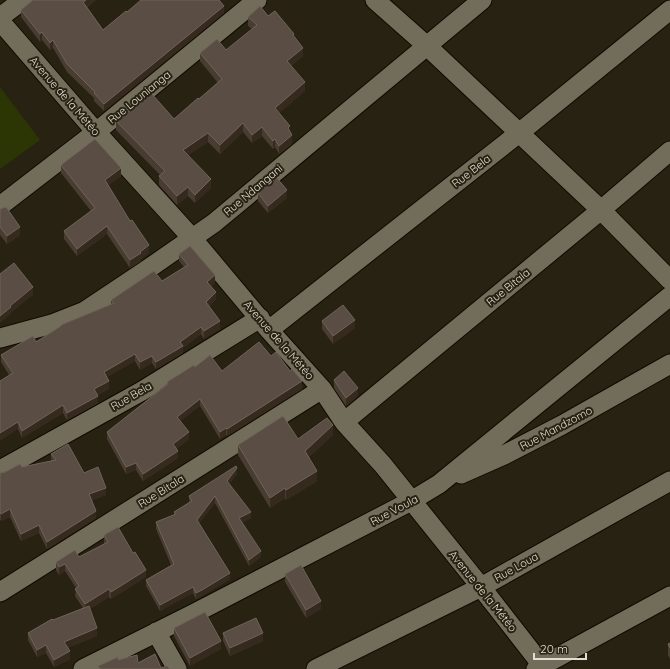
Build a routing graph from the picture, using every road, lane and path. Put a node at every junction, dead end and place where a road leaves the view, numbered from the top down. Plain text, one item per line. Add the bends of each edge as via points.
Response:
1 (23, 0) edge
2 (257, 0) edge
3 (375, 0) edge
4 (482, 0) edge
5 (670, 10) edge
6 (0, 17) edge
7 (0, 20) edge
8 (427, 46) junction
9 (96, 132) junction
10 (519, 134) junction
11 (670, 151) edge
12 (0, 206) edge
13 (601, 210) junction
14 (192, 238) junction
15 (670, 280) edge
16 (670, 296) edge
17 (265, 324) junction
18 (0, 338) edge
19 (670, 364) edge
20 (322, 389) junction
21 (344, 422) junction
22 (0, 470) edge
23 (670, 481) edge
24 (439, 484) junction
25 (411, 501) junction
26 (481, 587) junction
27 (0, 592) edge
28 (670, 596) edge
29 (156, 632) junction
30 (541, 668) edge
31 (82, 669) edge
32 (177, 669) edge
33 (316, 669) edge

1 - 6 street
2 - 9 street, Rue Lounianga
3 - 8 street
4 - 8 street, Rue Ndangani
5 - 10 street, Rue Bela
7 - 9 street, Avenue de la Météo
8 - 10 street
8 - 14 street, Rue Ndangani via 214,223
9 - 12 street, Rue Lounianga
9 - 14 street, Avenue de la Météo
10 - 13 street
10 - 17 street, Rue Bela
11 - 13 street, Rue Bitala
13 - 15 street
13 - 21 street, Rue Bitala
14 - 17 street, Avenue de la Météo
14 - 18 street, Rue Ndangani via 85,311 52,324
16 - 24 street, Rue Voula
17 - 20 street, Avenue de la Météo
17 - 22 street, Rue Bela
19 - 24 street, Rue Mandzomo via 562,426
20 - 21 street, Avenue de la Météo
20 - 27 street, Rue Bitala
21 - 25 street, Avenue de la Météo
23 - 26 street, Rue Loua
24 - 25 street, Rue Voula
25 - 26 street, Avenue de la Météo
25 - 29 street, Rue Voula
26 - 30 street, Avenue de la Météo
26 - 33 street, Rue Loua
28 - 30 street
29 - 31 street, Rue Voula
29 - 32 street

